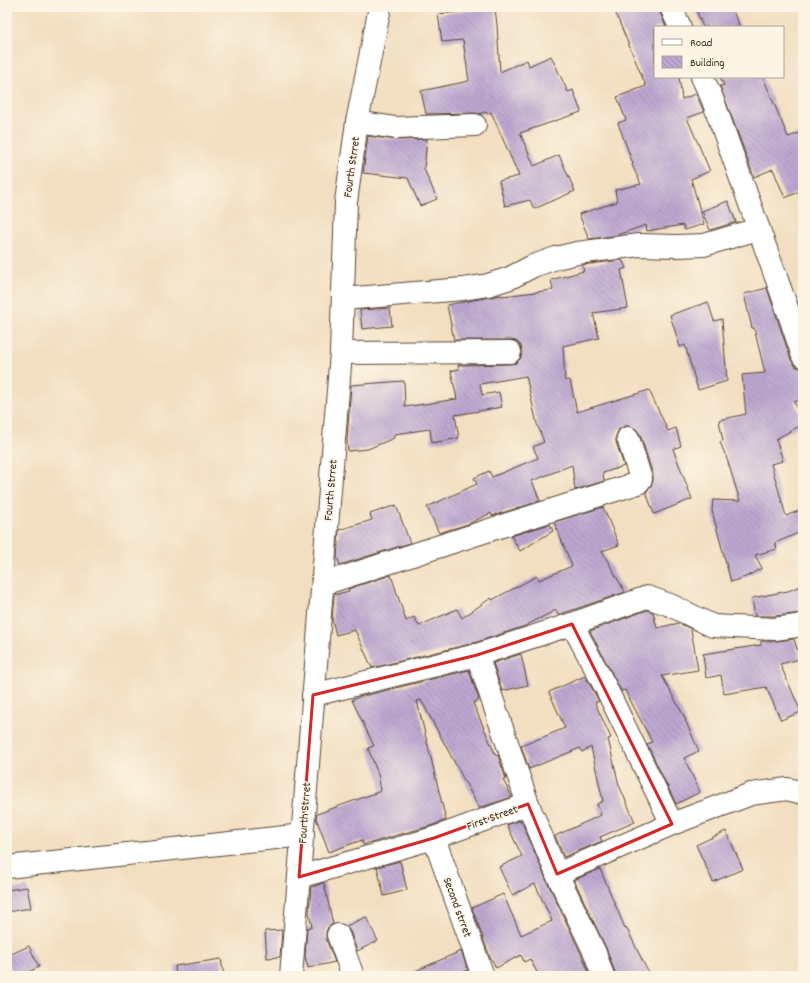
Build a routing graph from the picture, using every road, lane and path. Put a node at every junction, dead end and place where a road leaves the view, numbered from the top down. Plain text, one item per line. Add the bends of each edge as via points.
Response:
1 (380, 7) edge
2 (671, 7) edge
3 (680, 26) edge
4 (702, 78) edge
5 (357, 122) junction
6 (475, 125) dead end
7 (758, 229) junction
8 (343, 299) junction
9 (510, 352) dead end
10 (341, 353) junction
11 (803, 356) edge
12 (628, 438) dead end
13 (323, 584) junction
14 (572, 624) junction
15 (803, 625) edge
16 (477, 654) junction
17 (313, 695) junction
18 (803, 794) edge
19 (528, 804) junction
20 (672, 824) junction
21 (303, 835) junction
22 (434, 838) junction
23 (7, 867) edge
24 (557, 874) junction
25 (300, 877) junction
26 (338, 935) dead end
27 (291, 976) edge
28 (353, 976) edge
29 (483, 976) edge
30 (603, 976) edge

1 - 5 street, Fourth Strret
2 - 3 street
4 - 7 street via 712,98
5 - 6 street via 396,128
5 - 8 street, Fourth Strret via 346,202
7 - 8 street via 704,245 639,245 577,253 533,266 510,278 488,285
7 - 11 street
8 - 10 street, Fourth Strret
9 - 10 street
10 - 13 street, Fourth Strret
12 - 13 street via 641,479 638,483
13 - 17 street, Fourth Strret
14 - 15 street via 647,597 713,626 775,629
14 - 16 street
14 - 20 street
16 - 17 street
16 - 19 street
17 - 21 street, Fourth Strret
18 - 20 street via 787,789 751,794
19 - 22 street, First Street
19 - 24 street, First Street
20 - 24 street
21 - 23 street
21 - 25 street, Fourth Strret
22 - 25 street, First Street
22 - 29 street, Second strret
24 - 30 street, First Street via 595,953
25 - 27 street, Fourth Strret
26 - 28 street

